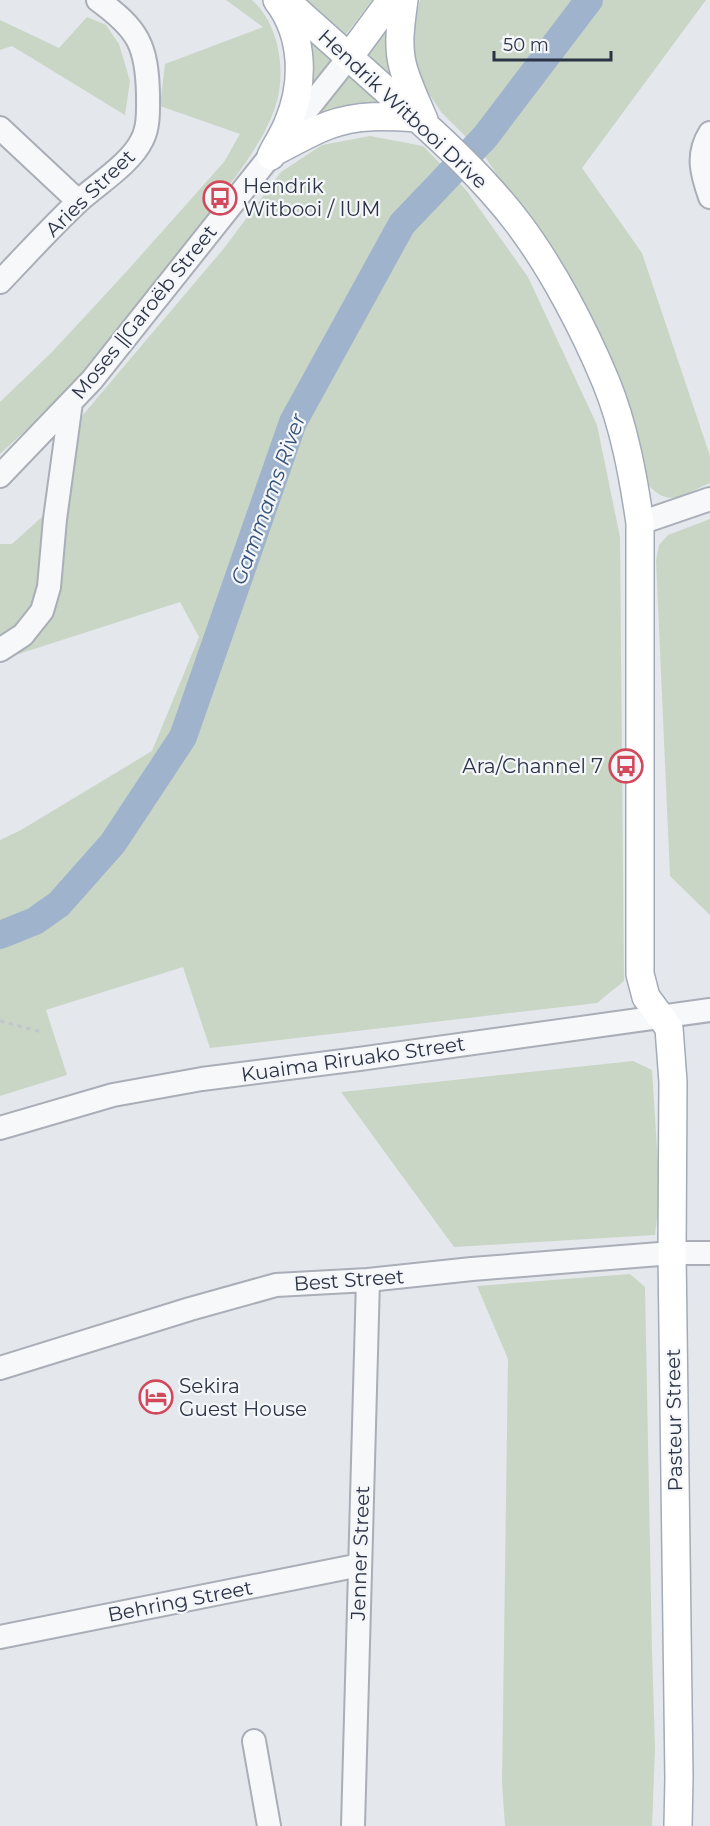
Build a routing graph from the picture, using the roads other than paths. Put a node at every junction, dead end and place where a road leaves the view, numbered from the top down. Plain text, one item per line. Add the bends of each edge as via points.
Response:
1 (98, 0) edge
2 (277, 0) edge
3 (285, 0) edge
4 (391, 0) edge
5 (404, 0) edge
6 (349, 57) junction
7 (422, 122) junction
8 (0, 128) edge
9 (710, 133) edge
10 (272, 154) junction
11 (710, 197) edge
12 (78, 201) junction
13 (0, 282) edge
14 (71, 402) junction
15 (0, 476) edge
16 (710, 499) edge
17 (640, 523) junction
18 (0, 650) edge
19 (710, 1010) edge
20 (662, 1016) junction
21 (0, 1128) edge
22 (672, 1253) junction
23 (710, 1253) edge
24 (368, 1280) junction
25 (0, 1368) edge
26 (360, 1565) junction
27 (0, 1637) edge
28 (254, 1741) dead end
29 (268, 1826) edge
30 (353, 1826) edge
31 (678, 1826) edge

1 - 12 street, Aries Street via 118,14 143,49 147,123 134,152
2 - 10 main road via 288,14 301,73 288,124
3 - 6 main road, Hendrik Witbooi Drive
4 - 6 main road, Moses ǁGaroëb Street
5 - 7 main road via 400,26 403,66
6 - 7 main road, Hendrik Witbooi Drive
6 - 10 street, Moses ǁGaroëb Street
7 - 10 main road via 358,117 328,125
7 - 17 main road, Hendrik Witbooi Drive via 518,223 554,278 606,382 623,436
8 - 12 street
9 - 11 street via 701,158
10 - 14 street, Moses ǁGaroëb Street
12 - 13 street, Aries Street
14 - 15 street, Moses ǁGaroëb Street
14 - 18 street via 49,587 42,611 23,635
16 - 17 street
17 - 20 main road, Hendrik Witbooi Drive via 640,974 646,998
19 - 20 street, Kuaima Riruako Street
20 - 21 street, Kuaima Riruako Street via 191,1081 113,1095
20 - 22 main road, Pasteur Street via 669,1028 673,1082
22 - 23 street, Best Street
22 - 24 street, Best Street
22 - 31 main road, Pasteur Street
24 - 25 street, Best Street via 276,1285
24 - 26 street, Jenner Street
26 - 27 street, Behring Street
26 - 30 street, Jenner Street
28 - 29 street

